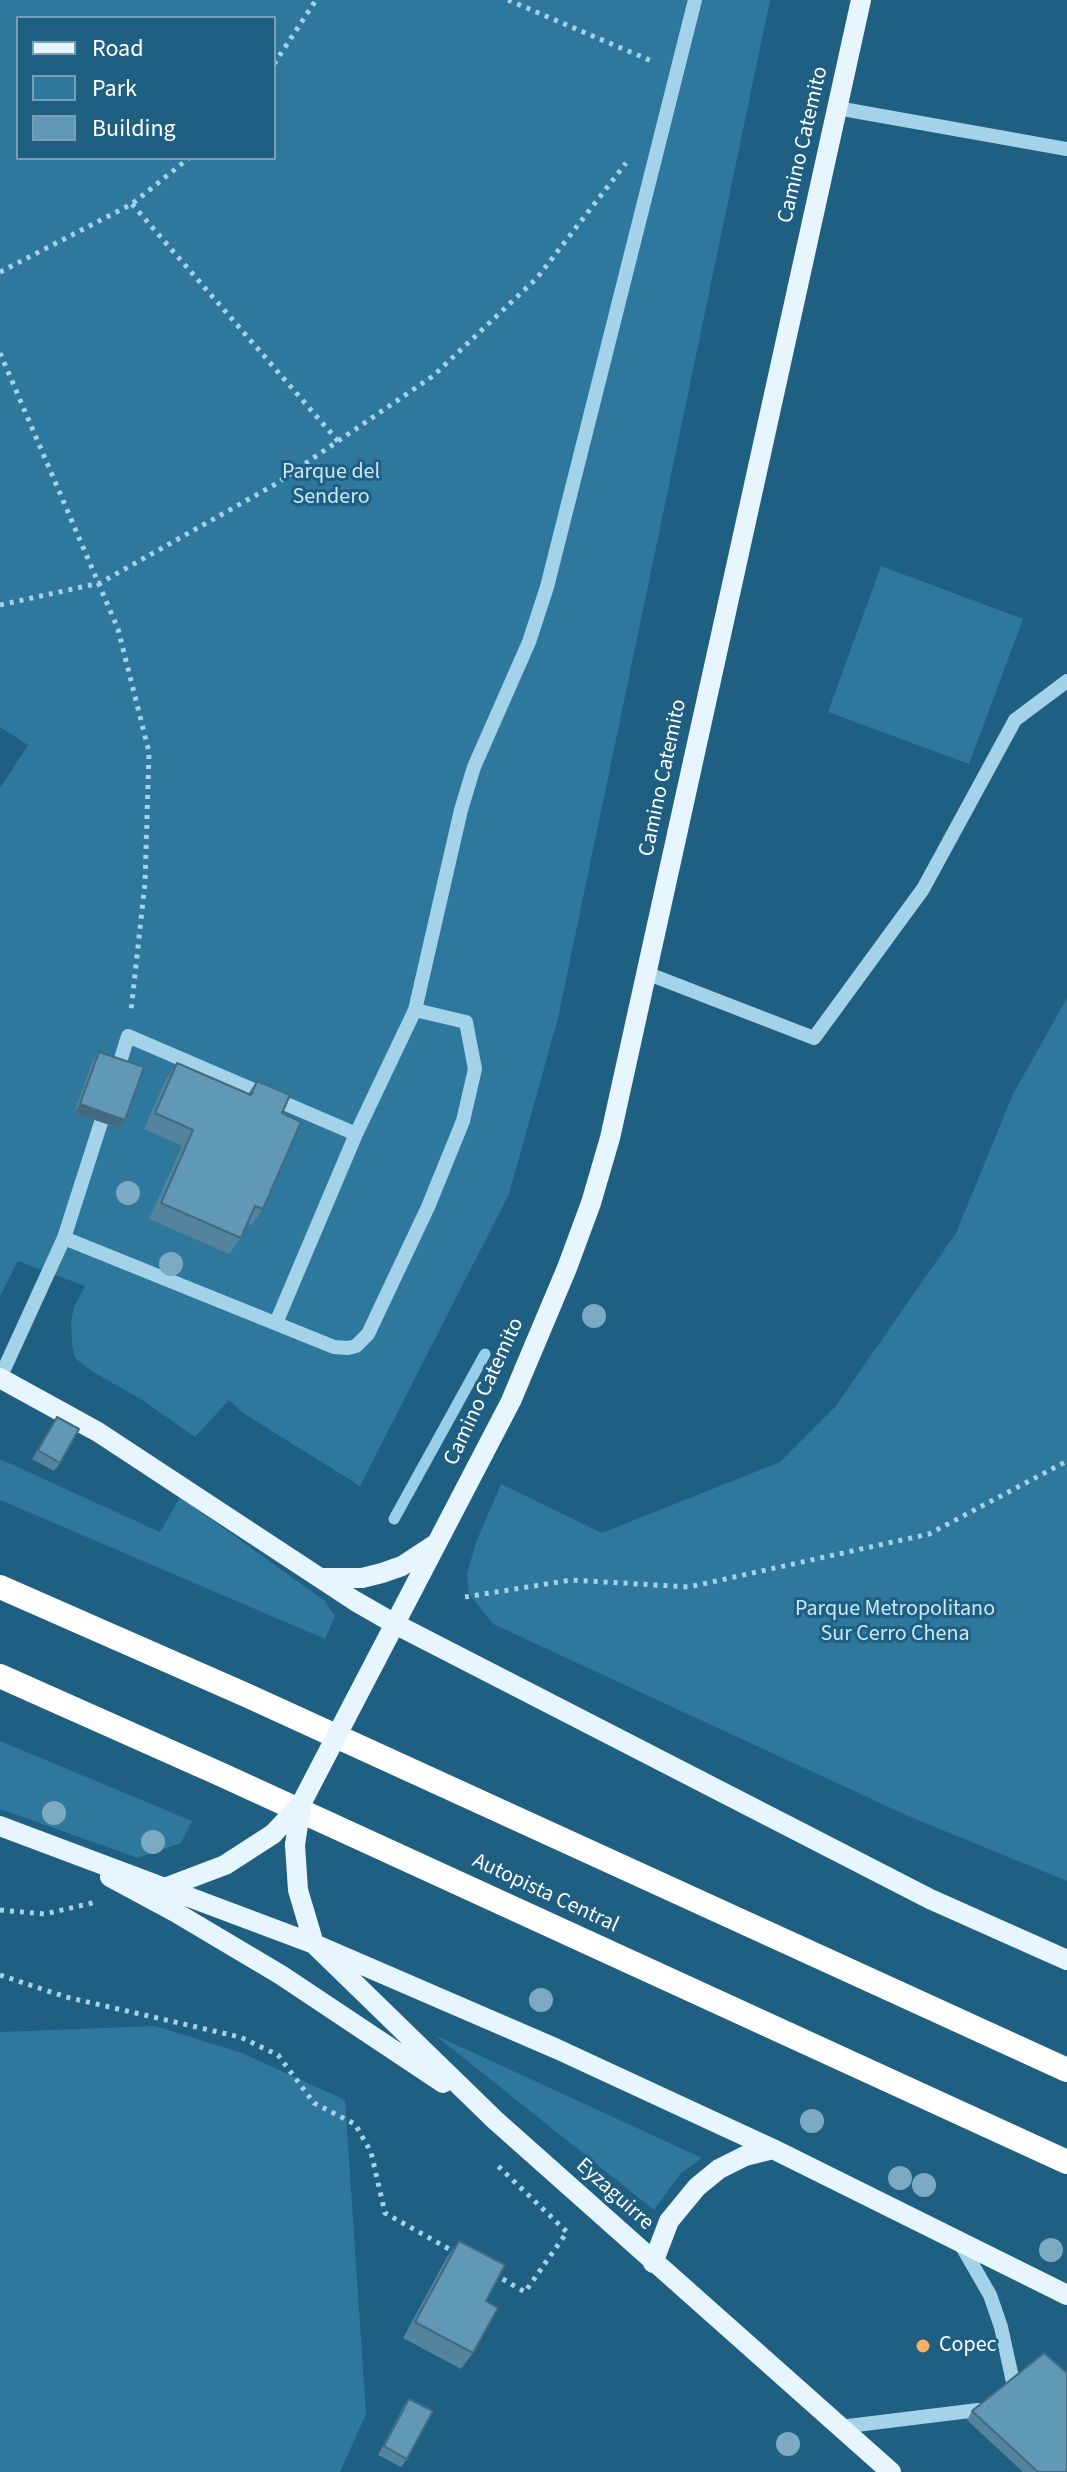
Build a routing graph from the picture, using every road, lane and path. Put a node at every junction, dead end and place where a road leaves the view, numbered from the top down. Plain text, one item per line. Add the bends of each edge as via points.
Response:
1 (316, 0) edge
2 (508, 0) edge
3 (695, 0) edge
4 (861, 0) edge
5 (276, 61) edge
6 (678, 72) junction
7 (837, 108) junction
8 (1067, 149) edge
9 (631, 158) dead end
10 (187, 160) edge
11 (132, 204) junction
12 (0, 272) edge
13 (0, 353) edge
14 (338, 441) junction
15 (100, 583) junction
16 (0, 605) edge
17 (1067, 681) edge
18 (646, 973) junction
19 (415, 1010) junction
20 (128, 1036) junction
21 (356, 1134) junction
22 (64, 1238) junction
23 (276, 1323) junction
24 (0, 1378) edge
25 (1067, 1461) edge
26 (440, 1541) junction
27 (321, 1578) junction
28 (0, 1587) edge
29 (465, 1597) dead end
30 (395, 1624) junction
31 (0, 1676) edge
32 (301, 1804) junction
33 (0, 1826) edge
34 (39, 1840) junction
35 (167, 1887) junction
36 (130, 1888) junction
37 (0, 1910) edge
38 (314, 1944) junction
39 (1067, 1960) edge
40 (0, 1975) edge
41 (1067, 2070) edge
42 (495, 2120) junction
43 (773, 2149) junction
44 (490, 2158) dead end
45 (1067, 2162) edge
46 (958, 2239) junction
47 (461, 2256) edge
48 (653, 2263) junction
49 (487, 2270) edge
50 (1067, 2295) edge
51 (1013, 2382) edge
52 (978, 2410) edge
53 (840, 2427) junction
54 (891, 2472) edge

1 - 5 path
2 - 6 path
3 - 6 street
4 - 7 main road, Camino Catemito
6 - 19 street via 547,587 470,781
7 - 8 street
7 - 18 main road, Camino Catemito
9 - 14 path via 537,278 433,376
10 - 11 path
11 - 12 path
11 - 14 path
13 - 15 path
14 - 15 path via 274,485
15 - 16 path
15 - 20 path via 118,629 149,752 145,883
17 - 18 street via 1015,720 923,889 814,1038
18 - 26 main road, Camino Catemito via 610,1138 567,1268 511,1401
19 - 21 street
19 - 23 street via 466,1022 475,1069 463,1121 428,1207 362,1341 334,1347
20 - 21 street
20 - 22 street
21 - 23 street
22 - 23 street
22 - 24 street
24 - 27 main road via 98,1432
25 - 29 path via 929,1534 689,1587 571,1580
26 - 27 main road, Camino Catemito via 382,1573
26 - 30 main road, Camino Catemito
27 - 30 main road
28 - 41 highway
30 - 32 main road, Camino Catemito, bridge
30 - 39 main road via 930,1899
31 - 45 highway, Autopista Central
32 - 35 main road, bridge via 273,1834 225,1865
32 - 38 main road, Camino Catemito, bridge via 295,1845 298,1890
33 - 34 main road
34 - 35 main road
34 - 36 main road
35 - 38 main road
36 - 37 path via 105,1900 45,1914
36 - 42 main road via 281,1975
38 - 42 main road, Eyzaguirre
38 - 43 main road
40 - 47 path via 66,1997 240,2037 278,2055 314,2103 355,2124 371,2152 385,2213
42 - 48 main road, Eyzaguirre
43 - 46 main road
43 - 48 main road via 719,2169 697,2187 669,2221
44 - 49 path via 567,2232 525,2292
46 - 50 main road
46 - 51 street via 990,2295
48 - 53 main road, Eyzaguirre
52 - 53 street
53 - 54 main road, Eyzaguirre

